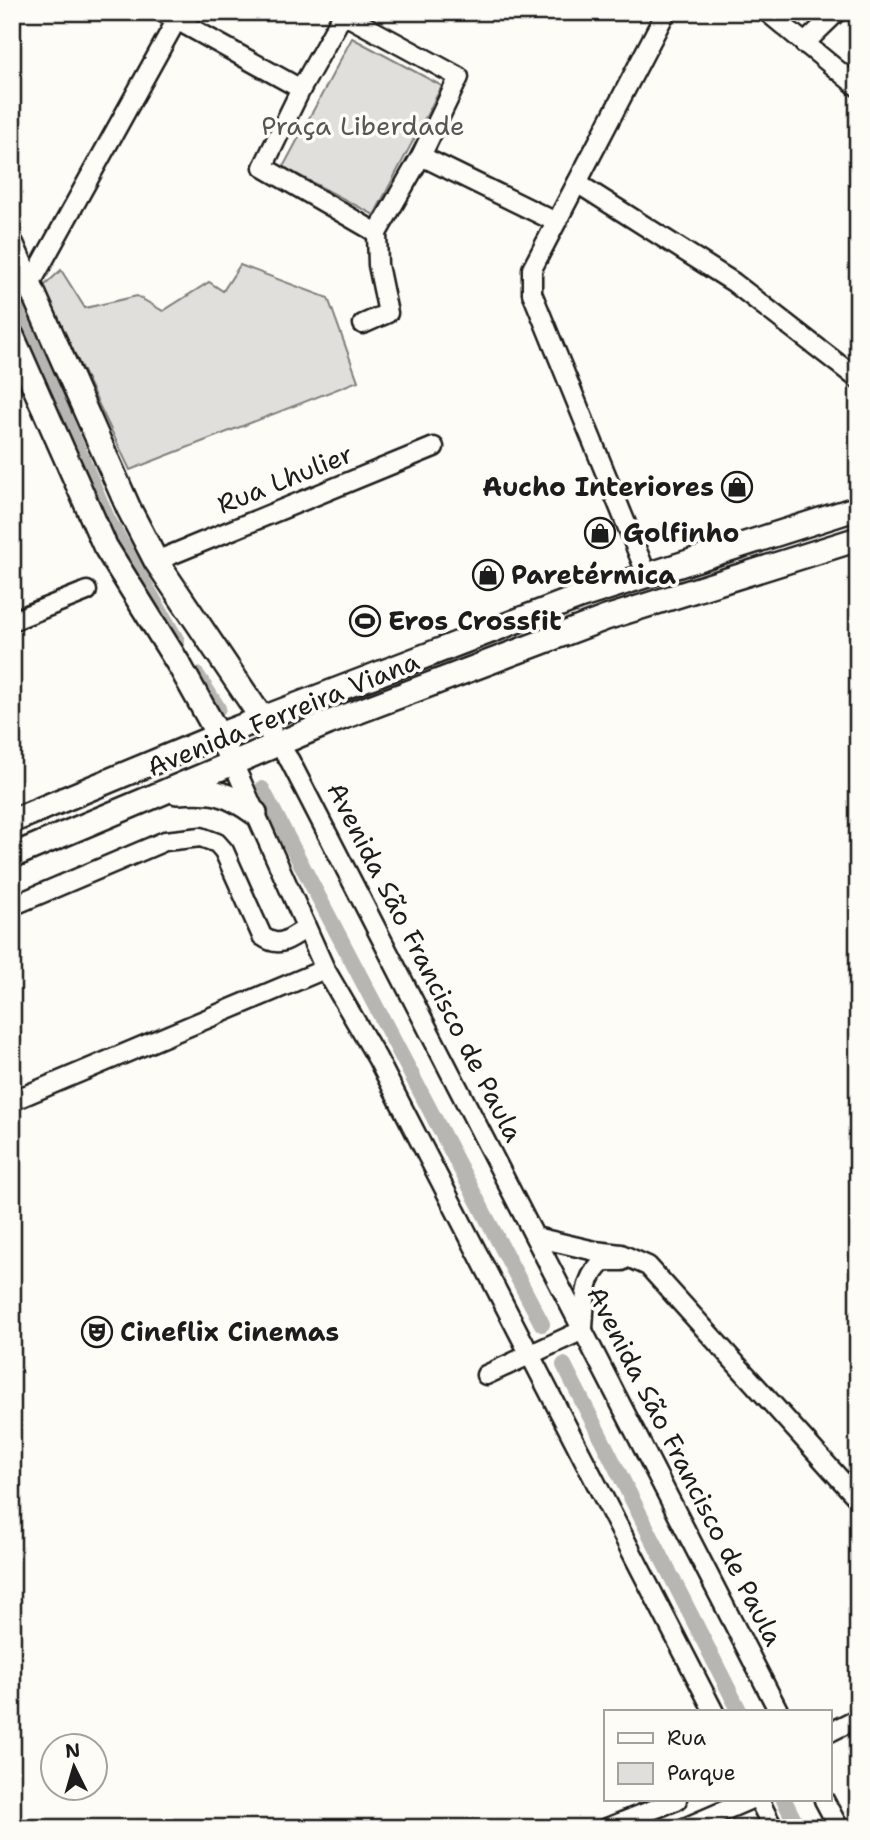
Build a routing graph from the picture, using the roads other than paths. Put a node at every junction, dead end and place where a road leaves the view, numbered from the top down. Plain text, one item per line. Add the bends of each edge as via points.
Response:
1 (666, 12) edge
2 (767, 12) edge
3 (837, 12) edge
4 (173, 15) edge
5 (804, 44) junction
6 (858, 87) edge
7 (301, 89) junction
8 (421, 156) junction
9 (577, 183) junction
10 (556, 222) junction
11 (377, 233) junction
12 (12, 245) edge
13 (21, 286) edge
14 (363, 324) dead end
15 (12, 336) edge
16 (858, 379) edge
17 (434, 447) dead end
18 (858, 508) edge
19 (858, 539) edge
20 (156, 561) junction
21 (647, 575) junction
22 (87, 591) dead end
23 (12, 621) edge
24 (214, 648) junction
25 (179, 664) junction
26 (262, 719) junction
27 (219, 735) junction
28 (278, 743) junction
29 (233, 763) junction
30 (160, 794) junction
31 (255, 813) junction
32 (12, 821) edge
33 (12, 856) edge
34 (12, 906) edge
35 (305, 929) junction
36 (325, 969) junction
37 (12, 1101) edge
38 (535, 1237) junction
39 (657, 1275) junction
40 (576, 1334) junction
41 (533, 1354) junction
42 (486, 1375) dead end
43 (858, 1499) edge
44 (713, 1710) edge
45 (778, 1710) edge
46 (858, 1718) edge
47 (832, 1731) edge
48 (674, 1801) edge
49 (747, 1801) edge
50 (760, 1801) edge
51 (825, 1801) edge
52 (607, 1828) edge
53 (684, 1828) edge
54 (773, 1828) edge
55 (839, 1828) edge

1 - 9 street
2 - 5 street
3 - 5 street
4 - 7 street
4 - 13 street
5 - 6 street
7 - 8 street via 343,14 459,77
7 - 11 street via 263,167
8 - 10 street
8 - 11 street
9 - 10 street
9 - 16 street via 733,282
10 - 21 street via 532,269 532,293
11 - 14 street via 388,313
12 - 13 main road, Avenida São Francisco de Paula
13 - 20 main road, Avenida São Francisco de Paula
15 - 25 main road via 105,546
17 - 20 street, Rua Lhulier
18 - 21 main road, Avenida Ferreira Viana
19 - 28 main road, Avenida Ferreira Viana via 606,618
20 - 24 main road, Avenida São Francisco de Paula
21 - 26 main road, Avenida Ferreira Viana
22 - 23 street
24 - 25 main road
24 - 26 main road, Avenida São Francisco de Paula
25 - 27 main road
26 - 27 main road, Avenida Ferreira Viana
26 - 28 main road, Avenida São Francisco de Paula
27 - 29 main road
27 - 32 main road, Avenida Ferreira Viana
28 - 29 main road, Avenida Ferreira Viana
28 - 38 street, Avenida São Francisco de Paula
29 - 30 main road, Avenida Ferreira Viana
29 - 31 street
30 - 31 main road via 218,792
30 - 33 main road, Avenida Ferreira Viana
31 - 35 street
34 - 35 street via 165,841 201,837 225,851 262,936 279,943
35 - 36 street
36 - 37 street
36 - 41 street
38 - 39 street via 631,1257
38 - 40 street, Avenida São Francisco de Paula
39 - 40 street via 632,1264 604,1261 589,1278
39 - 43 street
40 - 41 street
40 - 45 street, Avenida São Francisco de Paula
41 - 42 street
41 - 44 street
46 - 47 street
48 - 52 street
49 - 53 street
50 - 54 street
51 - 55 street

